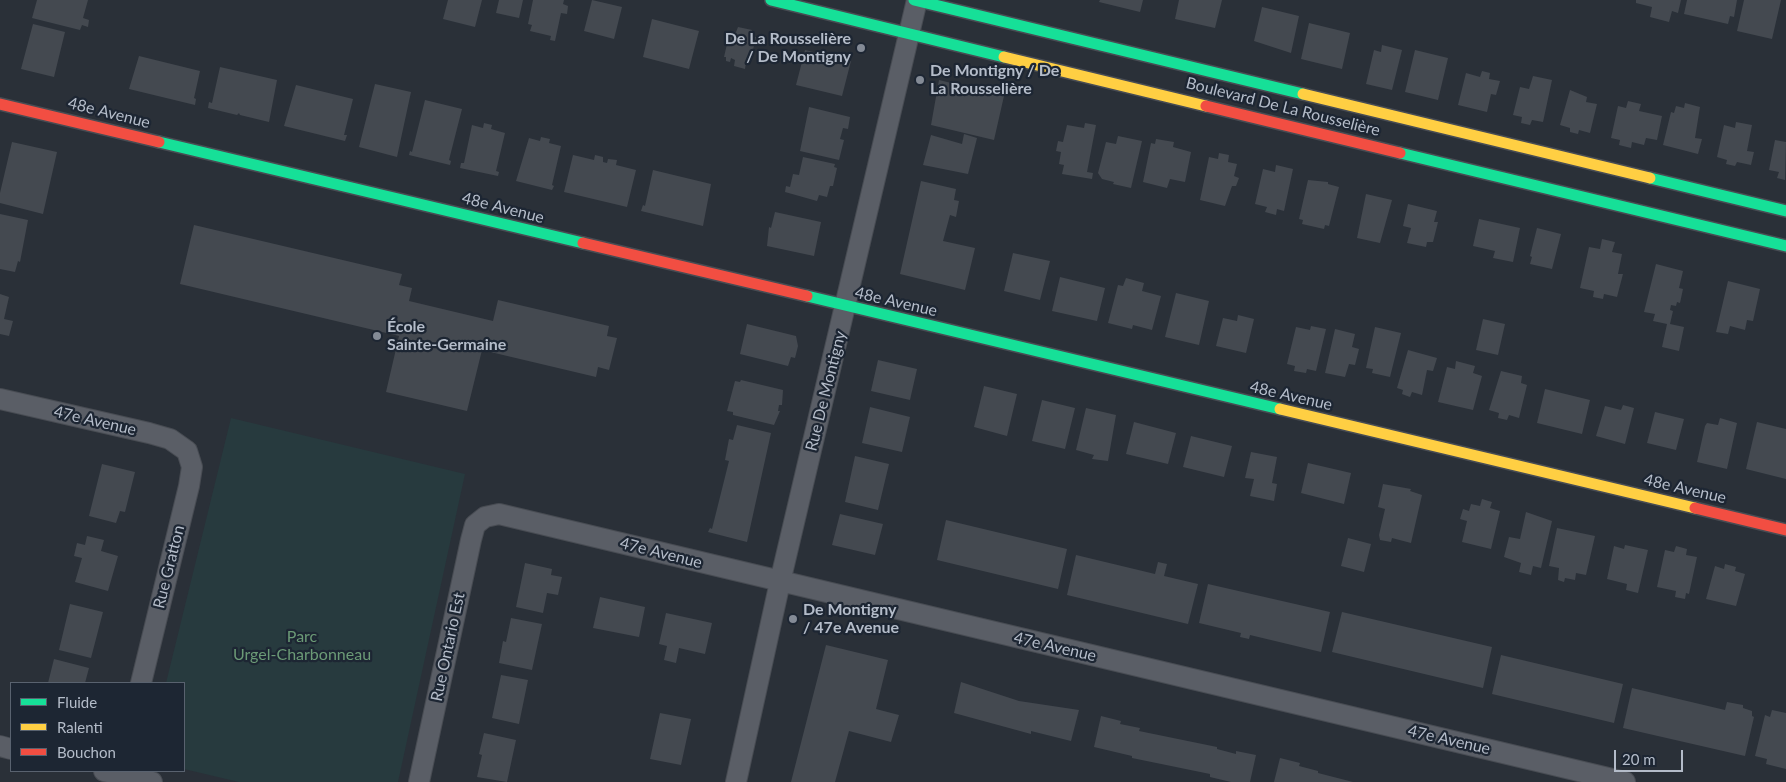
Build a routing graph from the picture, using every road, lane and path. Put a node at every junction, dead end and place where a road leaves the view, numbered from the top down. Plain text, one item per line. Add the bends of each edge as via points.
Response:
1 (771, 0) edge
2 (916, 0) edge
3 (910, 33) junction
4 (0, 104) edge
5 (1786, 211) edge
6 (1786, 246) edge
7 (846, 307) junction
8 (0, 399) edge
9 (187, 450) joint
10 (485, 517) joint
11 (1786, 530) edge
12 (780, 582) junction
13 (141, 682) edge
14 (114, 772) edge
15 (152, 782) edge
16 (419, 782) edge
17 (736, 782) edge
18 (1626, 782) edge

1 - 3 street, Boulevard De La Rousselière
2 - 3 street, Rue De Montigny
2 - 5 street, Boulevard De La Rousselière
3 - 6 street, Boulevard De La Rousselière
3 - 7 street, Rue De Montigny
4 - 7 street, 48e Avenue
7 - 11 street, 48e Avenue
7 - 12 street, Rue De Montigny
8 - 9 street, 47e Avenue via 149,433
9 - 13 street, Rue Gratton via 192,467 189,486
10 - 12 street, 47e Avenue via 499,514 514,517
10 - 16 street, Rue Ontario Est via 475,526 471,540
12 - 17 street, Rue De Montigny
12 - 18 street, 47e Avenue
14 - 15 street

